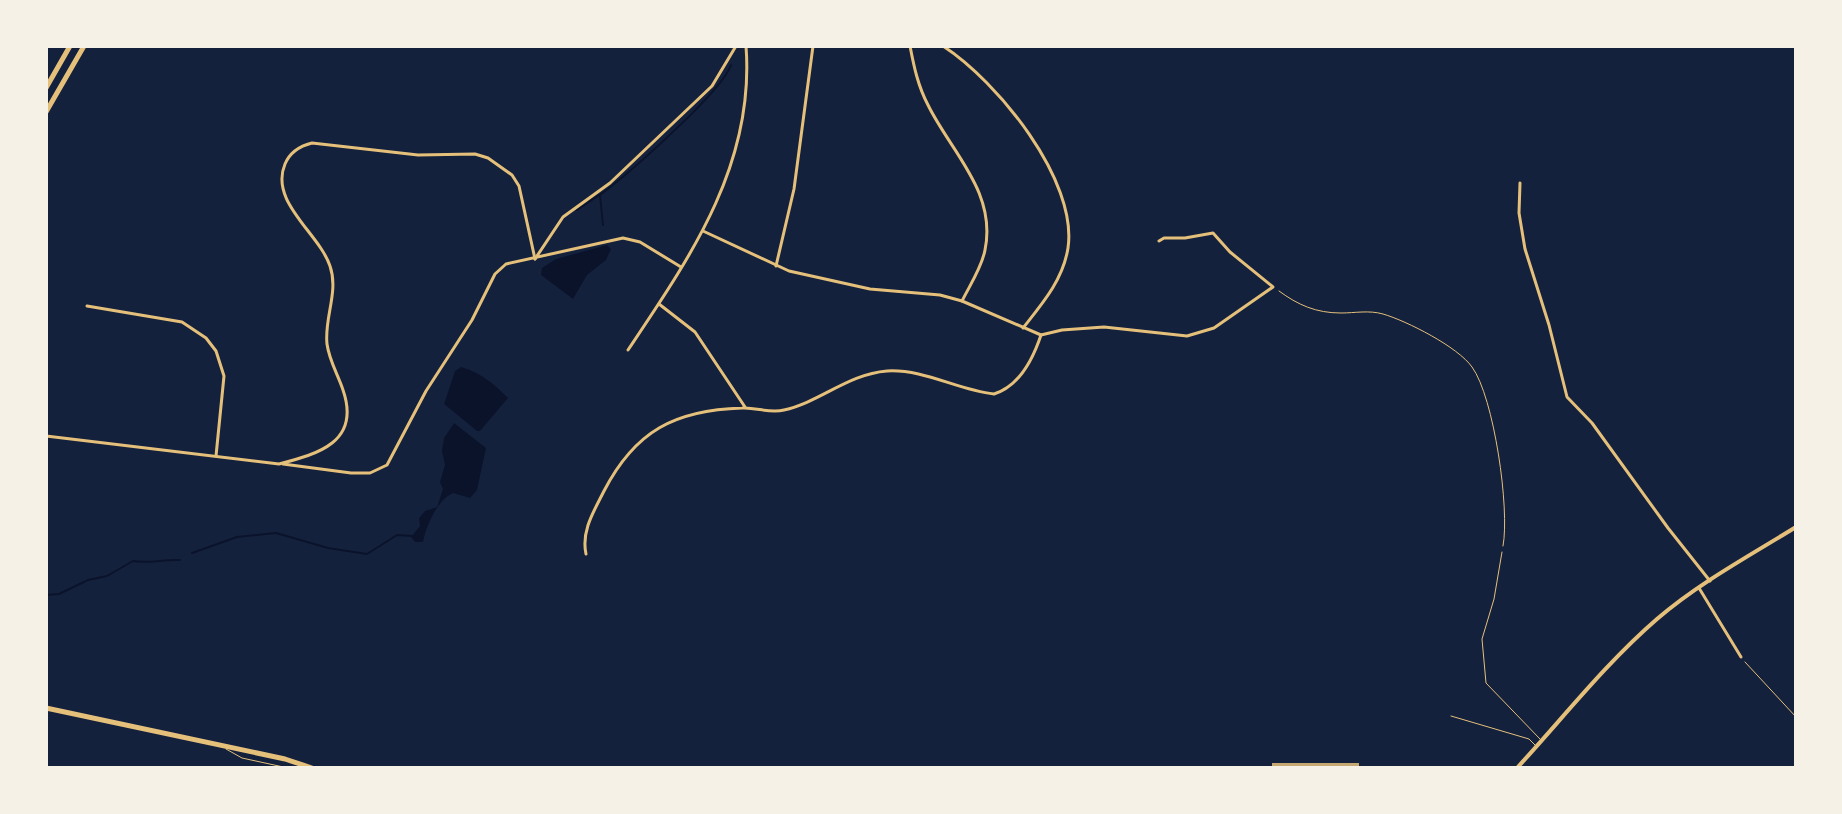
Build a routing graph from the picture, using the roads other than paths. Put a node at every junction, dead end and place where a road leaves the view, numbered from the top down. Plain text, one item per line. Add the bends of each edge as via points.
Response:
1 (70, 46) edge
2 (84, 46) edge
3 (736, 46) edge
4 (746, 46) edge
5 (813, 46) edge
6 (910, 46) edge
7 (943, 46) edge
8 (46, 88) edge
9 (46, 112) edge
10 (1520, 183) dead end
11 (703, 231) junction
12 (1159, 241) dead end
13 (535, 259) junction
14 (776, 266) junction
15 (681, 267) junction
16 (962, 301) junction
17 (659, 304) junction
18 (87, 306) dead end
19 (1022, 328) junction
20 (1041, 335) junction
21 (628, 350) dead end
22 (745, 407) junction
23 (46, 436) edge
24 (216, 457) junction
25 (279, 464) junction
26 (1796, 527) edge
27 (1502, 552) road end
28 (586, 554) dead end
29 (1710, 581) junction
30 (1699, 588) junction
31 (1741, 657) road end
32 (46, 708) edge
33 (1451, 716) dead end
34 (1542, 740) junction
35 (217, 744) junction
36 (1537, 746) junction
37 (288, 768) edge
38 (312, 768) edge
39 (1517, 768) edge

1 - 8 main road
2 - 9 main road
3 - 13 street via 712,86 610,183 563,217
4 - 11 street via 747,88 738,143
5 - 14 street via 797,176
6 - 16 street via 928,106 971,172 983,202 985,254
7 - 19 street via 1017,119 1065,202 1069,225 1063,268
10 - 29 street via 1525,249 1567,397
11 - 14 street
11 - 15 street
12 - 20 street via 1213,233 1273,287 1214,328 1187,336 1104,327
13 - 15 street via 623,238 640,242
13 - 25 street via 499,269 383,468 351,473
13 - 25 street via 519,186 488,158 312,143 296,150 284,166 282,184 331,267 327,341 347,406 344,426 326,449
14 - 16 street via 840,283
15 - 17 street
16 - 19 street
17 - 21 street
17 - 22 street via 695,332
18 - 24 street via 182,322 206,338 224,376
19 - 20 street
20 - 22 street via 1019,378 994,394 929,375 886,371 848,380 780,412
22 - 28 street via 684,415 639,441 616,467 591,516 583,542
23 - 24 street
24 - 25 street
26 - 29 main road
27 - 34 lane via 1482,639 1486,683
29 - 30 main road
30 - 31 street
30 - 34 main road via 1632,642
32 - 35 main road
33 - 36 lane
34 - 36 main road
35 - 37 lane via 242,758
35 - 38 main road
36 - 39 main road

